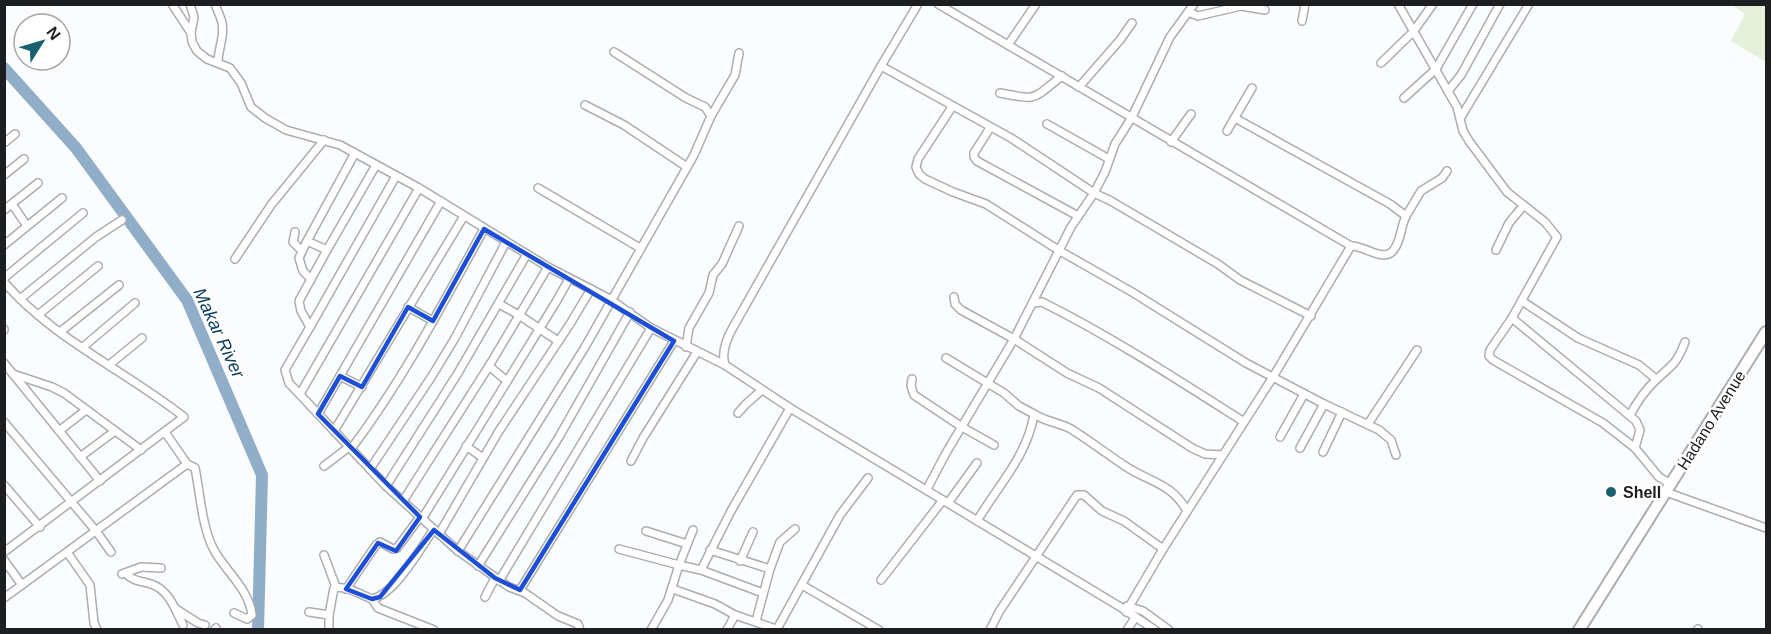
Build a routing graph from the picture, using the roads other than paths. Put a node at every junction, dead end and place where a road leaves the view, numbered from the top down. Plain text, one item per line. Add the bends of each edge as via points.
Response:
1 (172, 4) edge
2 (190, 4) edge
3 (215, 4) edge
4 (918, 4) edge
5 (938, 4) edge
6 (1036, 4) edge
7 (1194, 4) edge
8 (1305, 4) edge
9 (1433, 4) edge
10 (1473, 4) edge
11 (1500, 4) edge
12 (1529, 4) edge
13 (1399, 5) edge
14 (1265, 10) dead end
15 (1188, 12) junction
16 (1302, 21) dead end
17 (1132, 23) dead end
18 (1413, 32) junction
19 (191, 33) junction
20 (1008, 45) junction
21 (614, 52) dead end
22 (739, 53) dead end
23 (218, 62) junction
24 (1381, 63) dead end
25 (881, 66) junction
26 (1436, 69) junction
27 (1062, 76) junction
28 (1079, 87) junction
29 (1252, 88) dead end
30 (1448, 91) junction
31 (1000, 93) dead end
32 (1404, 98) dead end
33 (585, 105) dead end
34 (952, 107) junction
35 (1191, 114) dead end
36 (711, 116) junction
37 (1132, 117) junction
38 (1461, 117) junction
39 (1235, 118) junction
40 (1047, 124) dead end
41 (990, 128) junction
42 (1227, 131) dead end
43 (15, 134) dead end
44 (324, 140) junction
45 (1170, 142) junction
46 (4, 143) edge
47 (355, 153) junction
48 (24, 159) dead end
49 (1109, 159) junction
50 (376, 165) junction
51 (687, 167) junction
52 (1447, 171) dead end
53 (4, 175) edge
54 (396, 176) junction
55 (38, 183) dead end
56 (538, 188) dead end
57 (419, 189) junction
58 (1094, 193) junction
59 (62, 198) dead end
60 (441, 201) junction
61 (12, 204) junction
62 (1522, 206) junction
63 (4, 210) edge
64 (83, 213) dead end
65 (464, 216) junction
66 (1078, 216) junction
67 (1406, 216) junction
68 (122, 220) dead end
69 (27, 226) junction
70 (740, 226) dead end
71 (484, 229) junction
72 (295, 232) dead end
73 (307, 241) junction
74 (506, 242) junction
75 (4, 245) edge
76 (1352, 246) junction
77 (640, 248) junction
78 (327, 250) junction
79 (1496, 250) dead end
80 (302, 251) junction
81 (1063, 251) junction
82 (527, 254) junction
83 (235, 259) dead end
84 (98, 266) dead end
85 (548, 267) junction
86 (308, 277) junction
87 (569, 279) junction
88 (4, 280) edge
89 (118, 285) dead end
90 (591, 289) junction
91 (1039, 292) junction
92 (954, 297) dead end
93 (20, 299) junction
94 (610, 299) junction
95 (1522, 301) junction
96 (135, 303) dead end
97 (1033, 303) junction
98 (1042, 303) junction
99 (499, 304) junction
100 (408, 307) junction
101 (630, 312) junction
102 (38, 315) junction
103 (519, 315) junction
104 (1311, 316) junction
105 (1512, 318) junction
106 (433, 321) junction
107 (310, 327) junction
108 (651, 328) junction
109 (538, 329) junction
110 (60, 332) junction
111 (1767, 332) edge
112 (142, 338) dead end
113 (1014, 339) junction
114 (674, 341) junction
115 (558, 342) junction
116 (1685, 342) dead end
117 (83, 347) junction
118 (686, 347) junction
119 (1417, 350) dead end
120 (697, 352) junction
121 (945, 358) dead end
122 (719, 359) junction
123 (4, 363) edge
124 (109, 365) junction
125 (489, 366) junction
126 (12, 373) junction
127 (340, 376) junction
128 (1273, 377) junction
129 (912, 379) dead end
130 (1656, 380) junction
131 (507, 381) junction
132 (987, 383) junction
133 (362, 387) junction
134 (762, 390) junction
135 (300, 394) junction
136 (1305, 394) junction
137 (1324, 404) junction
138 (790, 408) junction
139 (86, 410) junction
140 (1342, 412) junction
141 (738, 413) dead end
142 (318, 414) junction
143 (1034, 414) junction
144 (1630, 415) junction
145 (4, 422) edge
146 (1244, 422) junction
147 (1368, 424) junction
148 (962, 427) junction
149 (59, 431) junction
150 (115, 431) junction
151 (334, 431) junction
152 (165, 432) junction
153 (1280, 437) dead end
154 (466, 446) junction
155 (994, 446) dead end
156 (350, 448) junction
157 (1300, 448) dead end
158 (1635, 448) junction
159 (141, 450) junction
160 (1323, 452) dead end
161 (1223, 455) junction
162 (1396, 455) dead end
163 (80, 457) junction
164 (483, 458) junction
165 (631, 461) dead end
166 (977, 463) dead end
167 (187, 464) junction
168 (324, 466) dead end
169 (370, 469) junction
170 (868, 478) dead end
171 (100, 481) junction
172 (4, 485) edge
173 (386, 486) junction
174 (1669, 488) junction
175 (927, 489) junction
176 (403, 501) junction
177 (946, 501) junction
178 (71, 502) junction
179 (1187, 512) junction
180 (421, 518) junction
181 (977, 521) junction
182 (40, 527) junction
183 (1767, 528) edge
184 (795, 529) dead end
185 (693, 530) dead end
186 (96, 531) junction
187 (646, 531) dead end
188 (437, 532) junction
189 (753, 532) dead end
190 (687, 544) junction
191 (619, 549) dead end
192 (1163, 549) junction
193 (710, 550) junction
194 (458, 551) junction
195 (4, 552) edge
196 (67, 552) junction
197 (111, 552) dead end
198 (324, 555) dead end
199 (1037, 557) junction
200 (4, 560) edge
201 (740, 561) junction
202 (679, 565) junction
203 (478, 566) junction
204 (161, 568) dead end
205 (770, 569) junction
206 (701, 570) junction
207 (497, 580) junction
208 (881, 580) dead end
209 (22, 585) junction
210 (802, 585) junction
211 (336, 587) junction
212 (346, 589) junction
213 (673, 589) junction
214 (520, 590) junction
215 (763, 593) junction
216 (485, 597) dead end
217 (4, 598) edge
218 (372, 599) junction
219 (176, 609) junction
220 (1126, 609) junction
221 (309, 612) dead end
222 (234, 614) dead end
223 (329, 615) junction
224 (735, 615) junction
225 (1135, 618) junction
226 (756, 621) junction
227 (183, 625) dead end
228 (205, 625) dead end
229 (778, 629) edge
230 (97, 630) edge
231 (329, 630) edge
232 (434, 630) edge
233 (580, 630) edge
234 (651, 630) edge
235 (727, 630) edge
236 (879, 630) edge
237 (990, 630) edge
238 (1127, 630) edge
239 (1155, 630) edge
240 (1169, 630) edge
241 (1580, 630) edge

1 - 19 street
2 - 19 street via 194,17
3 - 23 street via 223,30
4 - 25 street
5 - 20 street
6 - 20 street
7 - 15 street
8 - 16 street
9 - 18 street
10 - 26 street
11 - 30 street
12 - 38 street
13 - 18 street
14 - 15 street via 1241,6 1198,16
15 - 37 street via 1170,37
17 - 28 street
18 - 24 street
18 - 26 street
19 - 23 street via 197,51
20 - 27 street
21 - 36 street via 705,107
22 - 36 street via 735,75
23 - 44 street via 237,75 251,107 286,130
25 - 34 street
25 - 122 street
26 - 30 street
26 - 32 street
27 - 28 street
27 - 31 street via 1031,98
28 - 37 street
29 - 39 street
30 - 38 street
33 - 51 street via 624,125
34 - 41 street
34 - 81 street via 918,159 919,174 986,204
35 - 45 street
36 - 51 street
37 - 45 street
37 - 49 street
38 - 62 street via 1469,141
39 - 42 street
39 - 67 street
40 - 49 street
41 - 58 street via 1015,140
41 - 66 street via 974,153 975,159
43 - 46 street
44 - 47 street
44 - 83 street via 271,205
45 - 76 street
47 - 50 street
47 - 73 street
48 - 53 street
49 - 58 street
50 - 54 street
50 - 78 street
51 - 77 street
52 - 67 street via 1421,191
54 - 57 street
54 - 107 street
55 - 61 street
56 - 77 street
57 - 60 street
57 - 135 street
58 - 66 street
58 - 104 street via 1240,280
59 - 69 street
60 - 65 street
60 - 127 street
61 - 63 street
61 - 69 street
62 - 79 street
62 - 95 street via 1545,222 1557,237
64 - 88 street
65 - 71 street
65 - 100 street
66 - 81 street
67 - 76 street via 1396,247 1389,255
68 - 93 street
69 - 75 street
70 - 118 street via 689,328
71 - 74 street
71 - 106 street
72 - 80 street via 293,242
73 - 78 street
73 - 80 street
74 - 82 street
74 - 169 street via 450,347
76 - 104 street
77 - 94 street
78 - 86 street
80 - 86 street via 300,265
81 - 91 street
81 - 128 street
82 - 85 street
82 - 99 street
84 - 102 street
85 - 87 street
85 - 103 street
86 - 107 street via 299,305
87 - 90 street
87 - 109 street
88 - 93 street
89 - 110 street
90 - 94 street
90 - 115 street
91 - 97 street
91 - 98 street
92 - 113 street via 961,310
93 - 102 street
94 - 101 street
94 - 194 street via 585,347
95 - 105 street
95 - 130 street via 1578,338 1639,365
96 - 117 street
97 - 98 street
97 - 113 street
98 - 146 street via 1174,377
99 - 103 street
99 - 173 street
100 - 106 street
100 - 133 street
101 - 108 street
101 - 203 street via 559,437
102 - 110 street
103 - 109 street
103 - 125 street
104 - 128 street
105 - 144 street
105 - 158 street via 1490,350 1492,360 1597,419
106 - 156 street via 382,408
107 - 135 street via 285,370 289,383
108 - 114 street
108 - 207 street
109 - 115 street
109 - 131 street
110 - 117 street
111 - 174 main road, Hadano Avenue
112 - 124 street
113 - 132 street
113 - 161 street via 1192,448
114 - 118 street
114 - 214 street
115 - 164 street
116 - 130 street via 1672,367
117 - 124 street
118 - 120 street
119 - 147 street
120 - 122 street
120 - 165 street
121 - 132 street
122 - 134 street
123 - 126 street
124 - 152 street via 184,417
125 - 131 street
125 - 176 street
126 - 139 street via 52,387
126 - 149 street
127 - 133 street
127 - 142 street
128 - 136 street
128 - 146 street
129 - 148 street via 914,395
130 - 144 street
131 - 154 street
132 - 143 street
132 - 148 street
133 - 151 street
134 - 138 street
134 - 141 street
135 - 142 street
136 - 137 street
136 - 153 street
137 - 140 street
137 - 157 street
138 - 175 street
138 - 193 street
139 - 149 street
139 - 150 street
140 - 147 street
140 - 160 street
142 - 151 street
143 - 179 street via 1071,429 1129,469 1170,489
143 - 181 street via 1022,452
144 - 158 street via 1640,430
145 - 178 street
146 - 161 street
147 - 162 street via 1387,435
148 - 155 street
148 - 175 street
149 - 163 street
150 - 159 street
150 - 163 street
151 - 156 street
152 - 159 street
152 - 167 street
154 - 164 street
154 - 180 street
156 - 168 street
156 - 169 street
158 - 174 street
159 - 171 street
161 - 179 street
163 - 171 street
164 - 188 street
166 - 177 street
167 - 186 street
167 - 222 street via 195,468 215,552 244,593 252,615 247,619
169 - 173 street
170 - 210 street via 840,515
171 - 178 street
172 - 182 street
173 - 176 street
174 - 183 street
174 - 241 main road, Hadano Avenue
175 - 177 street
176 - 180 street
177 - 181 street
177 - 208 street
178 - 182 street
178 - 186 street
179 - 192 street
180 - 188 street
180 - 212 street via 397,548 380,542 376,545
181 - 199 street
182 - 195 street
184 - 205 street via 780,542
185 - 190 street
186 - 196 street
186 - 197 street
187 - 190 street
188 - 194 street
188 - 218 street via 394,584
189 - 201 street
190 - 202 street
191 - 202 street
192 - 199 street via 1079,494
192 - 220 street
193 - 201 street
193 - 206 street
194 - 203 street
196 - 209 street
196 - 230 street via 90,585
198 - 211 street
199 - 220 street
199 - 237 street
200 - 209 street
201 - 205 street
202 - 206 street
202 - 213 street
203 - 207 street
204 - 219 street via 141,567 124,574 135,582 153,585 169,597
205 - 215 street
206 - 215 street
207 - 214 street
207 - 216 street
209 - 217 street
210 - 229 street
210 - 236 street
211 - 212 street
211 - 223 street
212 - 218 street
213 - 224 street
213 - 234 street
214 - 233 street via 558,616 578,624
215 - 226 street
218 - 232 street via 378,608
219 - 227 street
219 - 228 street
220 - 225 street
220 - 240 street via 1143,611
221 - 223 street
223 - 231 street
224 - 226 street
224 - 235 street
225 - 238 street
225 - 239 street
226 - 229 street

